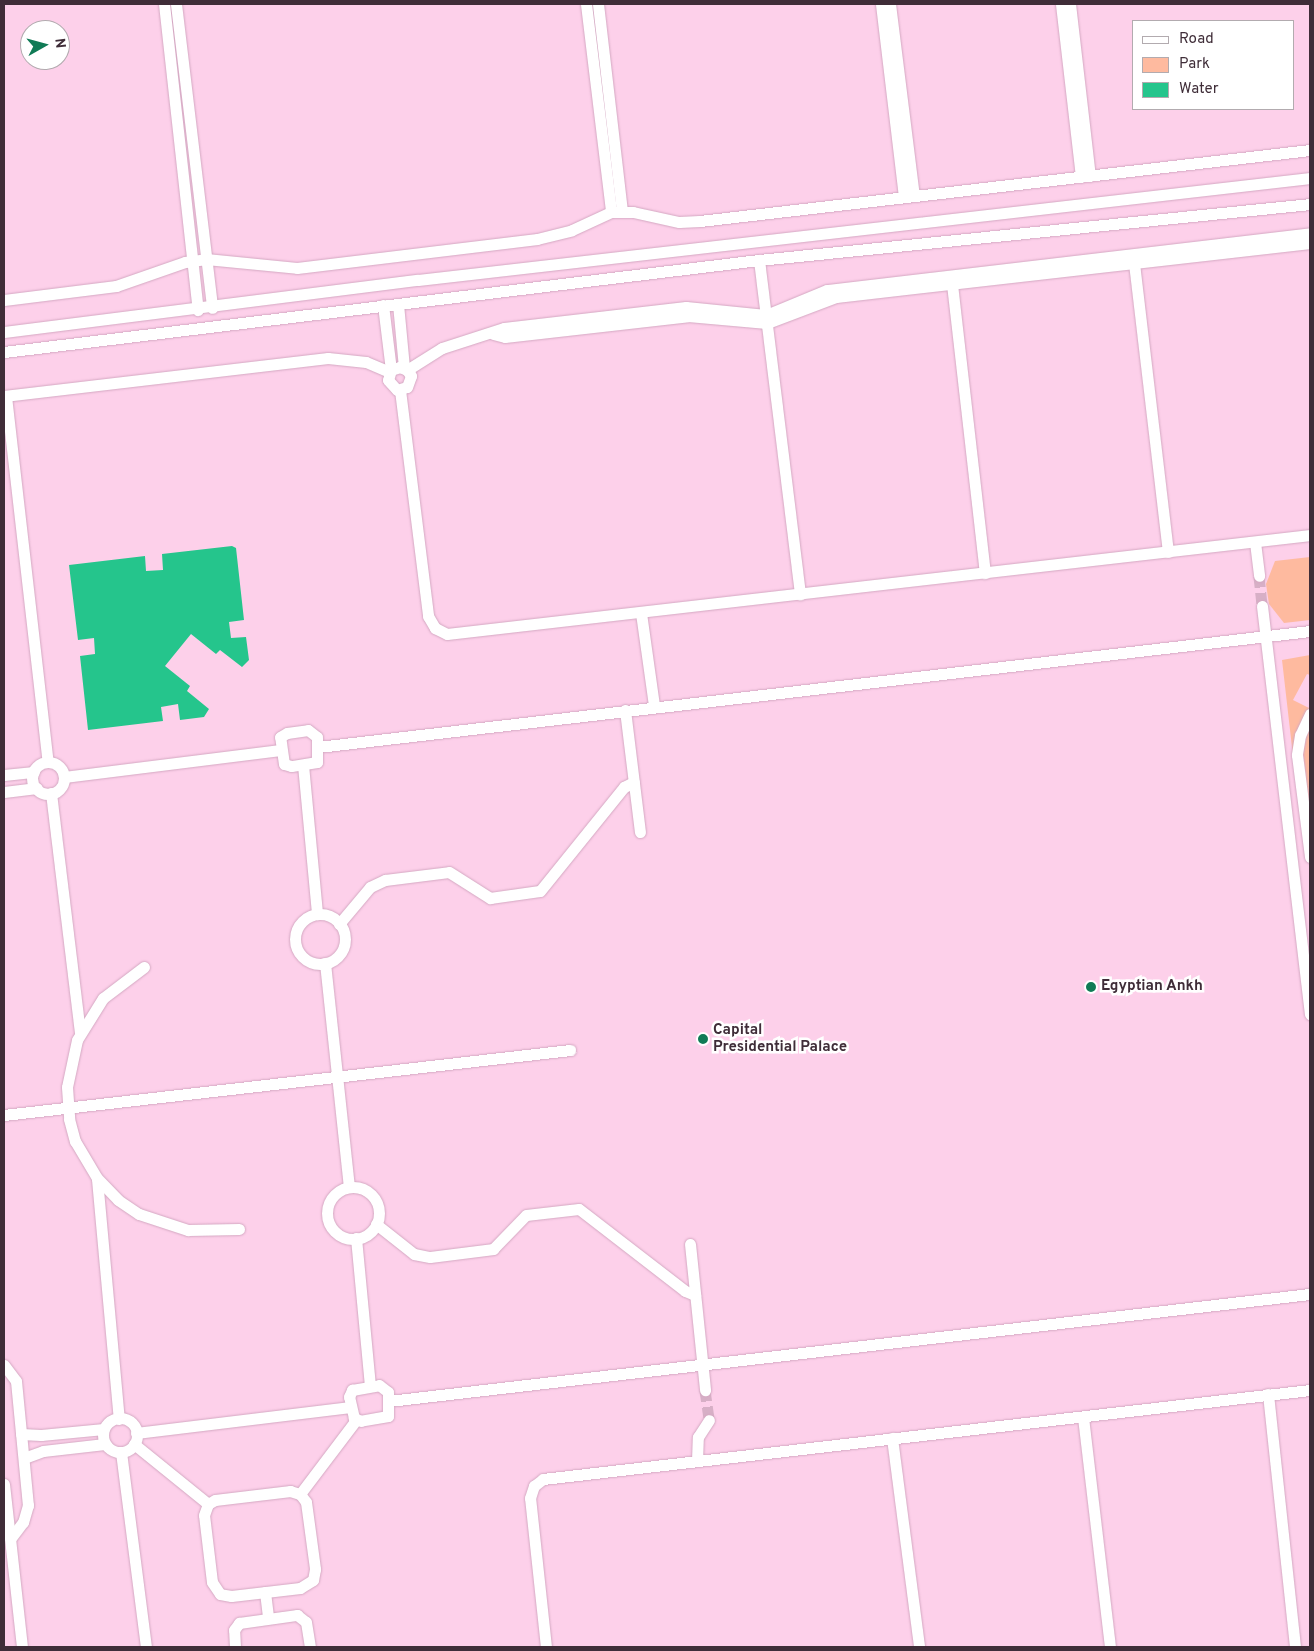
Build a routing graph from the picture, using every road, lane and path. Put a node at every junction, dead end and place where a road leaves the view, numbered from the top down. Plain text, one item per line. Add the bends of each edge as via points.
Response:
1 (164, 4) edge
2 (176, 4) edge
3 (586, 4) edge
4 (598, 4) edge
5 (881, 4) edge
6 (890, 4) edge
7 (1061, 4) edge
8 (1070, 4) edge
9 (1310, 150) edge
10 (1086, 176) junction
11 (1310, 178) edge
12 (909, 196) junction
13 (1310, 204) edge
14 (617, 212) junction
15 (1310, 234) edge
16 (1310, 243) edge
17 (702, 248) junction
18 (206, 259) junction
19 (193, 260) junction
20 (759, 260) junction
21 (573, 263) junction
22 (1134, 263) junction
23 (704, 267) junction
24 (575, 282) junction
25 (952, 284) junction
26 (4, 300) edge
27 (398, 304) junction
28 (383, 305) junction
29 (212, 308) junction
30 (198, 310) junction
31 (766, 319) junction
32 (4, 332) edge
33 (4, 352) edge
34 (405, 369) junction
35 (390, 371) junction
36 (400, 390) junction
37 (5, 396) edge
38 (1310, 535) edge
39 (1255, 542) junction
40 (1168, 552) junction
41 (985, 573) junction
42 (1259, 576) tunnel mouth
43 (800, 595) junction
44 (1262, 606) tunnel mouth
45 (641, 613) junction
46 (1310, 631) edge
47 (1266, 636) junction
48 (654, 706) junction
49 (625, 710) junction
50 (1310, 714) edge
51 (318, 747) junction
52 (280, 750) junction
53 (48, 762) junction
54 (303, 765) junction
55 (34, 772) junction
56 (22, 773) junction
57 (4, 775) edge
58 (64, 777) junction
59 (634, 782) junction
60 (37, 788) junction
61 (24, 790) junction
62 (4, 792) edge
63 (51, 793) junction
64 (640, 832) dead end
65 (1310, 857) edge
66 (317, 914) junction
67 (339, 924) junction
68 (325, 964) junction
69 (144, 966) dead end
70 (76, 1001) junction
71 (97, 1005) junction
72 (1310, 1014) edge
73 (80, 1032) junction
74 (570, 1050) dead end
75 (337, 1076) junction
76 (67, 1108) junction
77 (4, 1115) edge
78 (97, 1178) junction
79 (350, 1188) junction
80 (118, 1200) junction
81 (102, 1211) junction
82 (376, 1224) junction
83 (239, 1228) dead end
84 (356, 1238) junction
85 (690, 1244) dead end
86 (1310, 1294) edge
87 (695, 1295) junction
88 (702, 1364) junction
89 (4, 1365) edge
90 (370, 1386) junction
91 (705, 1390) tunnel mouth
92 (1310, 1390) edge
93 (1268, 1394) junction
94 (389, 1401) junction
95 (350, 1407) junction
96 (1083, 1416) junction
97 (119, 1418) junction
98 (356, 1420) junction
99 (709, 1420) tunnel mouth
100 (104, 1429) junction
101 (21, 1434) junction
102 (46, 1435) junction
103 (135, 1438) junction
104 (892, 1438) junction
105 (105, 1444) junction
106 (47, 1450) junction
107 (121, 1452) junction
108 (24, 1458) junction
109 (697, 1461) junction
110 (4, 1484) edge
111 (300, 1494) junction
112 (208, 1504) junction
113 (10, 1539) junction
114 (265, 1592) junction
115 (268, 1618) junction
116 (22, 1647) edge
117 (146, 1647) edge
118 (235, 1647) edge
119 (310, 1647) edge
120 (546, 1647) edge
121 (918, 1647) edge
122 (1110, 1647) edge
123 (1295, 1647) edge

1 - 19 street
2 - 18 street
3 - 14 street
4 - 14 street
5 - 12 street
6 - 12 street
7 - 10 street
8 - 10 street
9 - 10 street
10 - 12 street
11 - 17 street
12 - 14 street via 690,222
13 - 20 street
14 - 18 street via 549,238 297,268
15 - 31 street via 828,290
16 - 22 street
17 - 21 street
17 - 23 street
18 - 19 street
18 - 29 street
19 - 26 street via 116,286
19 - 30 street
20 - 23 street
20 - 31 street
21 - 24 street
21 - 29 street
22 - 25 street
22 - 40 street
23 - 24 street
24 - 27 street
25 - 31 street via 831,298
25 - 41 street
27 - 28 street
27 - 34 street
28 - 33 street
28 - 35 street
29 - 30 street
30 - 32 street
31 - 34 street via 688,316 505,337 493,334 442,348
31 - 43 street
34 - 35 street
34 - 36 street via 411,380 408,387
35 - 36 street via 389,384
35 - 37 street via 360,361 328,358
36 - 45 street via 428,616 435,628 451,634
37 - 53 street
38 - 39 street
39 - 40 street
39 - 42 street
40 - 41 street
41 - 43 street
43 - 45 street
44 - 47 street
45 - 48 street
46 - 47 street
47 - 48 street
47 - 72 street
48 - 49 street
49 - 51 street
49 - 59 street
50 - 65 street via 1300,735 1296,755
51 - 52 street via 316,735 308,730 284,734
51 - 54 street via 317,762
52 - 54 street via 286,765
52 - 58 street
53 - 55 street via 39,765
53 - 58 street via 59,766
54 - 66 street
55 - 56 street
55 - 60 street
56 - 57 street
56 - 61 street
58 - 63 street via 61,788
59 - 64 street
59 - 67 street via 624,787 540,891 490,898 448,872 385,880 370,887
60 - 61 street
60 - 63 street
61 - 62 street
63 - 70 street
66 - 67 street via 332,917
66 - 68 street via 299,925 296,945 305,959
67 - 68 street via 345,938 343,948 334,960
68 - 75 street
69 - 71 street via 122,980
70 - 71 street via 86,1006
70 - 73 street
71 - 73 street
73 - 76 street via 70,1064
74 - 75 street
75 - 76 street
75 - 79 street
76 - 77 street
76 - 78 street via 75,1141
78 - 80 street
78 - 81 street
79 - 82 street via 364,1190 375,1200
79 - 84 street via 332,1198 328,1217 337,1233
80 - 81 street
80 - 83 street via 150,1219 175,1227 201,1231
81 - 97 street
82 - 84 street via 366,1235
82 - 87 street via 414,1254 430,1257 494,1249 530,1214 555,1214 579,1209 685,1291
84 - 90 street
85 - 87 street
86 - 88 street
87 - 88 street
88 - 91 street
88 - 94 street
89 - 101 street via 16,1381
90 - 94 street via 386,1387
90 - 95 street via 352,1390
92 - 93 street
93 - 96 street
93 - 123 street
94 - 98 street via 390,1412 386,1418
95 - 98 street
95 - 103 street
96 - 104 street
96 - 122 street
97 - 100 street
97 - 103 street via 130,1422
98 - 111 street
99 - 109 street via 698,1437
100 - 102 street
100 - 105 street
101 - 102 street
101 - 108 street
102 - 106 street via 50,1442
103 - 107 street
103 - 112 street
104 - 109 street
104 - 121 street
105 - 106 street
105 - 107 street
106 - 108 street
107 - 117 street
108 - 113 street via 28,1510
109 - 120 street via 547,1478 534,1486 530,1498
110 - 113 street
111 - 112 street via 286,1491 215,1500
111 - 114 street via 307,1506 315,1577 304,1587
112 - 114 street via 204,1515 215,1589 227,1596
113 - 116 street
114 - 115 street
115 - 118 street via 237,1625 233,1633
115 - 119 street via 294,1615 303,1618

